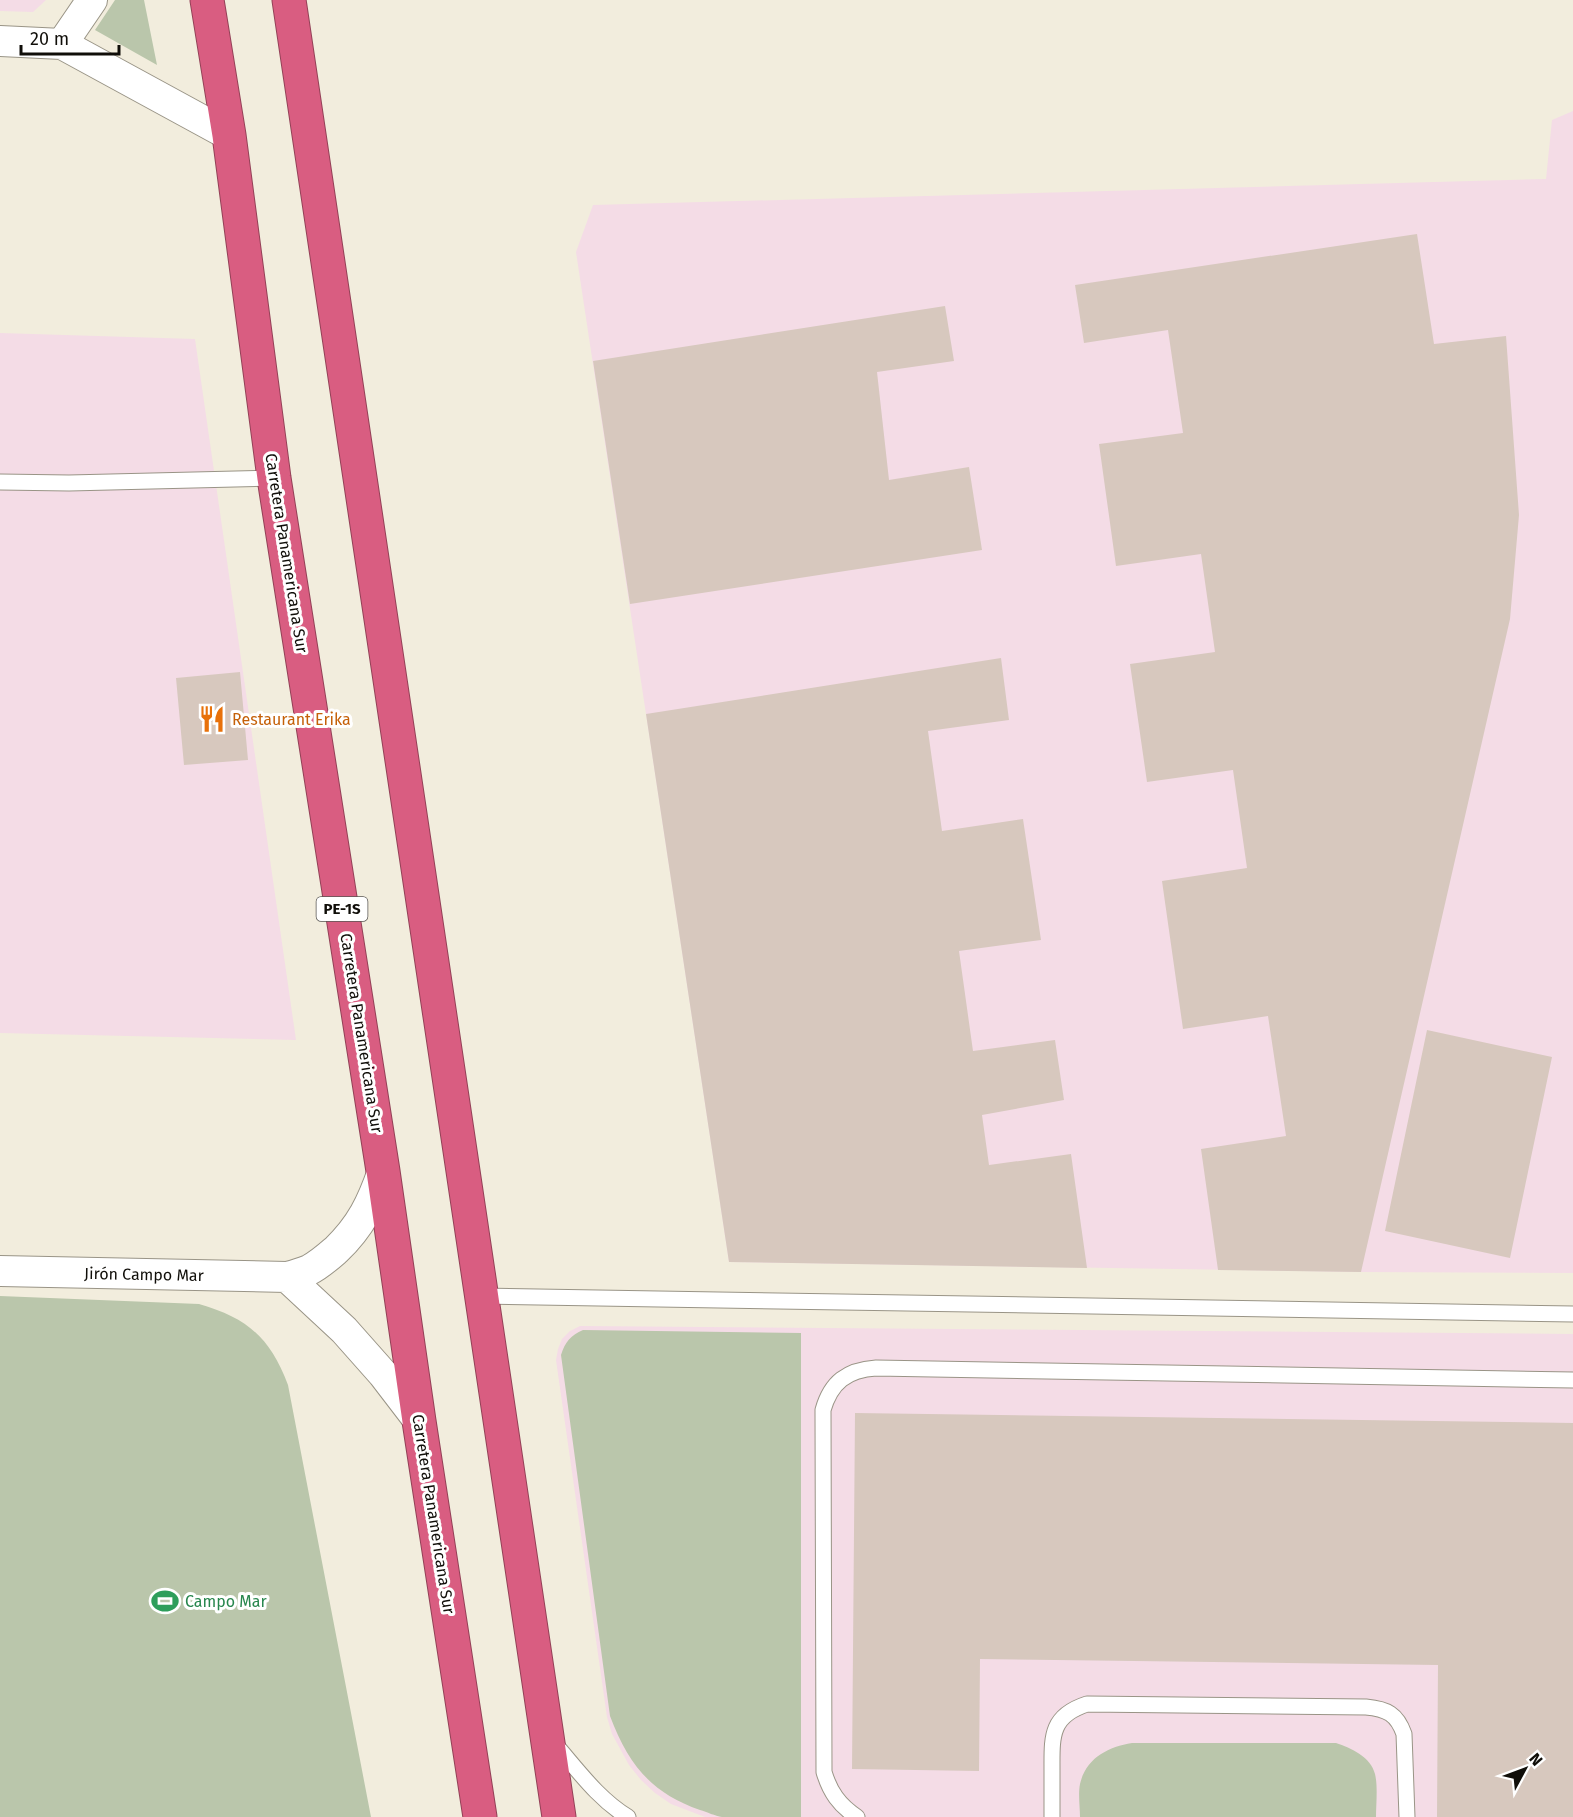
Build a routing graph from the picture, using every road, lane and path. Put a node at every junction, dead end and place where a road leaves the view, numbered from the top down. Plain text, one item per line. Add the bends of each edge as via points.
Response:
1 (92, 0) edge
2 (207, 0) edge
3 (289, 0) edge
4 (0, 41) edge
5 (62, 44) junction
6 (229, 135) junction
7 (274, 478) junction
8 (0, 482) edge
9 (383, 1171) junction
10 (0, 1271) edge
11 (287, 1277) junction
12 (481, 1296) junction
13 (1573, 1314) edge
14 (1573, 1380) edge
15 (419, 1421) junction
16 (547, 1734) junction
17 (480, 1817) edge
18 (559, 1817) edge
19 (628, 1817) edge
20 (857, 1817) edge
21 (1052, 1817) edge
22 (1407, 1817) edge

1 - 5 street
2 - 6 highway, Carretera Panamericana Sur / PE-1S
3 - 12 highway
4 - 5 street
5 - 6 street
6 - 7 highway, Carretera Panamericana Sur / PE-1S
7 - 8 lane
7 - 9 highway, Carretera Panamericana Sur / PE-1S
9 - 11 street via 375,1196 347,1239 311,1269
9 - 15 highway, Carretera Panamericana Sur / PE-1S
10 - 11 street, Jirón Campo Mar
11 - 15 street via 344,1330
12 - 13 lane
12 - 16 highway
14 - 20 lane via 876,1368 851,1373 832,1389 823,1410 824,1772 839,1803
15 - 17 highway, Carretera Panamericana Sur / PE-1S
16 - 18 highway
16 - 19 lane via 613,1808
21 - 22 lane via 1052,1739 1056,1726 1065,1714 1087,1704 1366,1707 1386,1711 1401,1724 1404,1734

